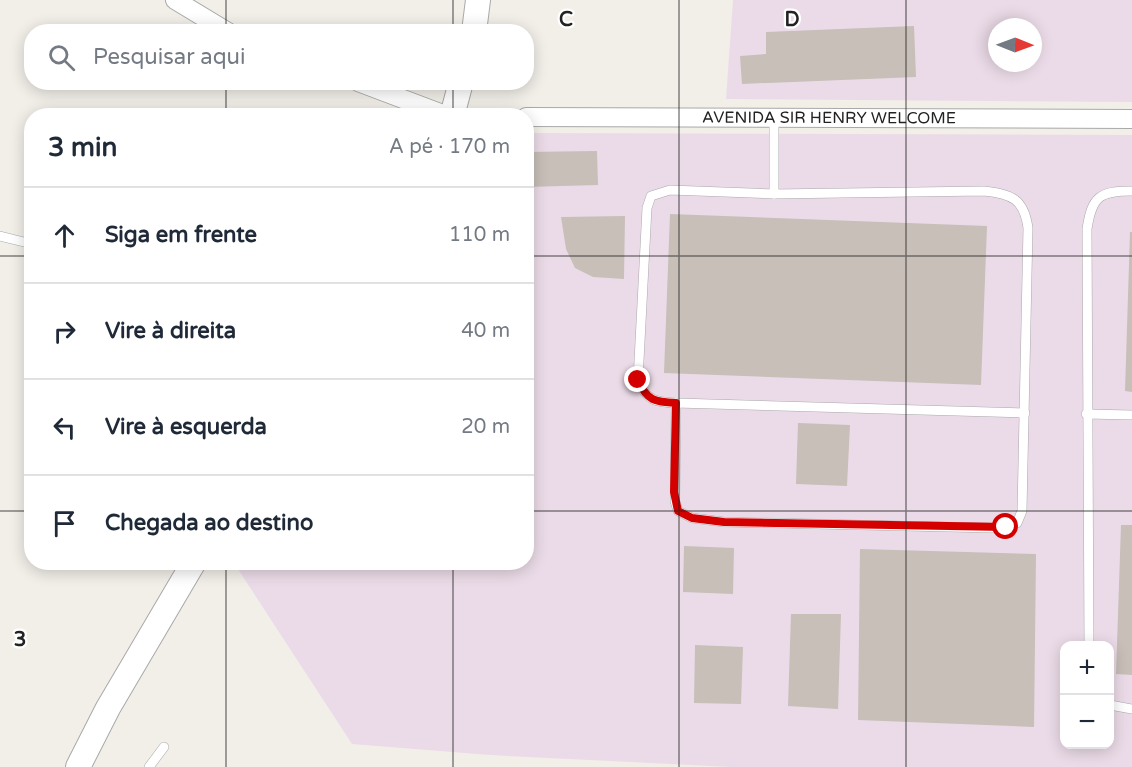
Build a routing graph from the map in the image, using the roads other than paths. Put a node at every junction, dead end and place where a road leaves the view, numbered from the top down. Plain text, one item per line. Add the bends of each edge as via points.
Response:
1 (175, 0) edge
2 (478, 0) edge
3 (215, 24) edge
4 (475, 24) edge
5 (380, 90) edge
6 (459, 90) edge
7 (428, 108) edge
8 (453, 108) edge
9 (534, 117) edge
10 (1132, 119) edge
11 (774, 120) junction
12 (1132, 191) edge
13 (774, 195) junction
14 (0, 236) edge
15 (24, 242) edge
16 (676, 403) junction
17 (1025, 413) junction
18 (1086, 414) junction
19 (1132, 416) edge
20 (189, 570) edge
21 (1089, 641) edge
22 (1114, 706) edge
23 (1132, 709) edge
24 (164, 747) dead end
25 (81, 766) edge
26 (149, 767) edge

1 - 3 street
2 - 4 street
5 - 7 street
6 - 8 street
9 - 11 street, AVENIDA SIR HENRY WELCOME
10 - 11 street, AVENIDA SIR HENRY WELCOME
11 - 13 lane
12 - 18 lane via 1104,193 1094,202 1089,215
13 - 16 lane via 670,190 651,196 647,208 638,380 644,394 658,402
13 - 17 lane via 984,191 1016,199 1025,210 1028,228
14 - 15 lane
16 - 17 lane
16 - 17 lane via 674,492 678,511 692,518 724,522 994,528 1017,523 1022,511
18 - 19 lane
18 - 21 lane
20 - 25 street via 108,708
22 - 23 lane
24 - 26 lane

